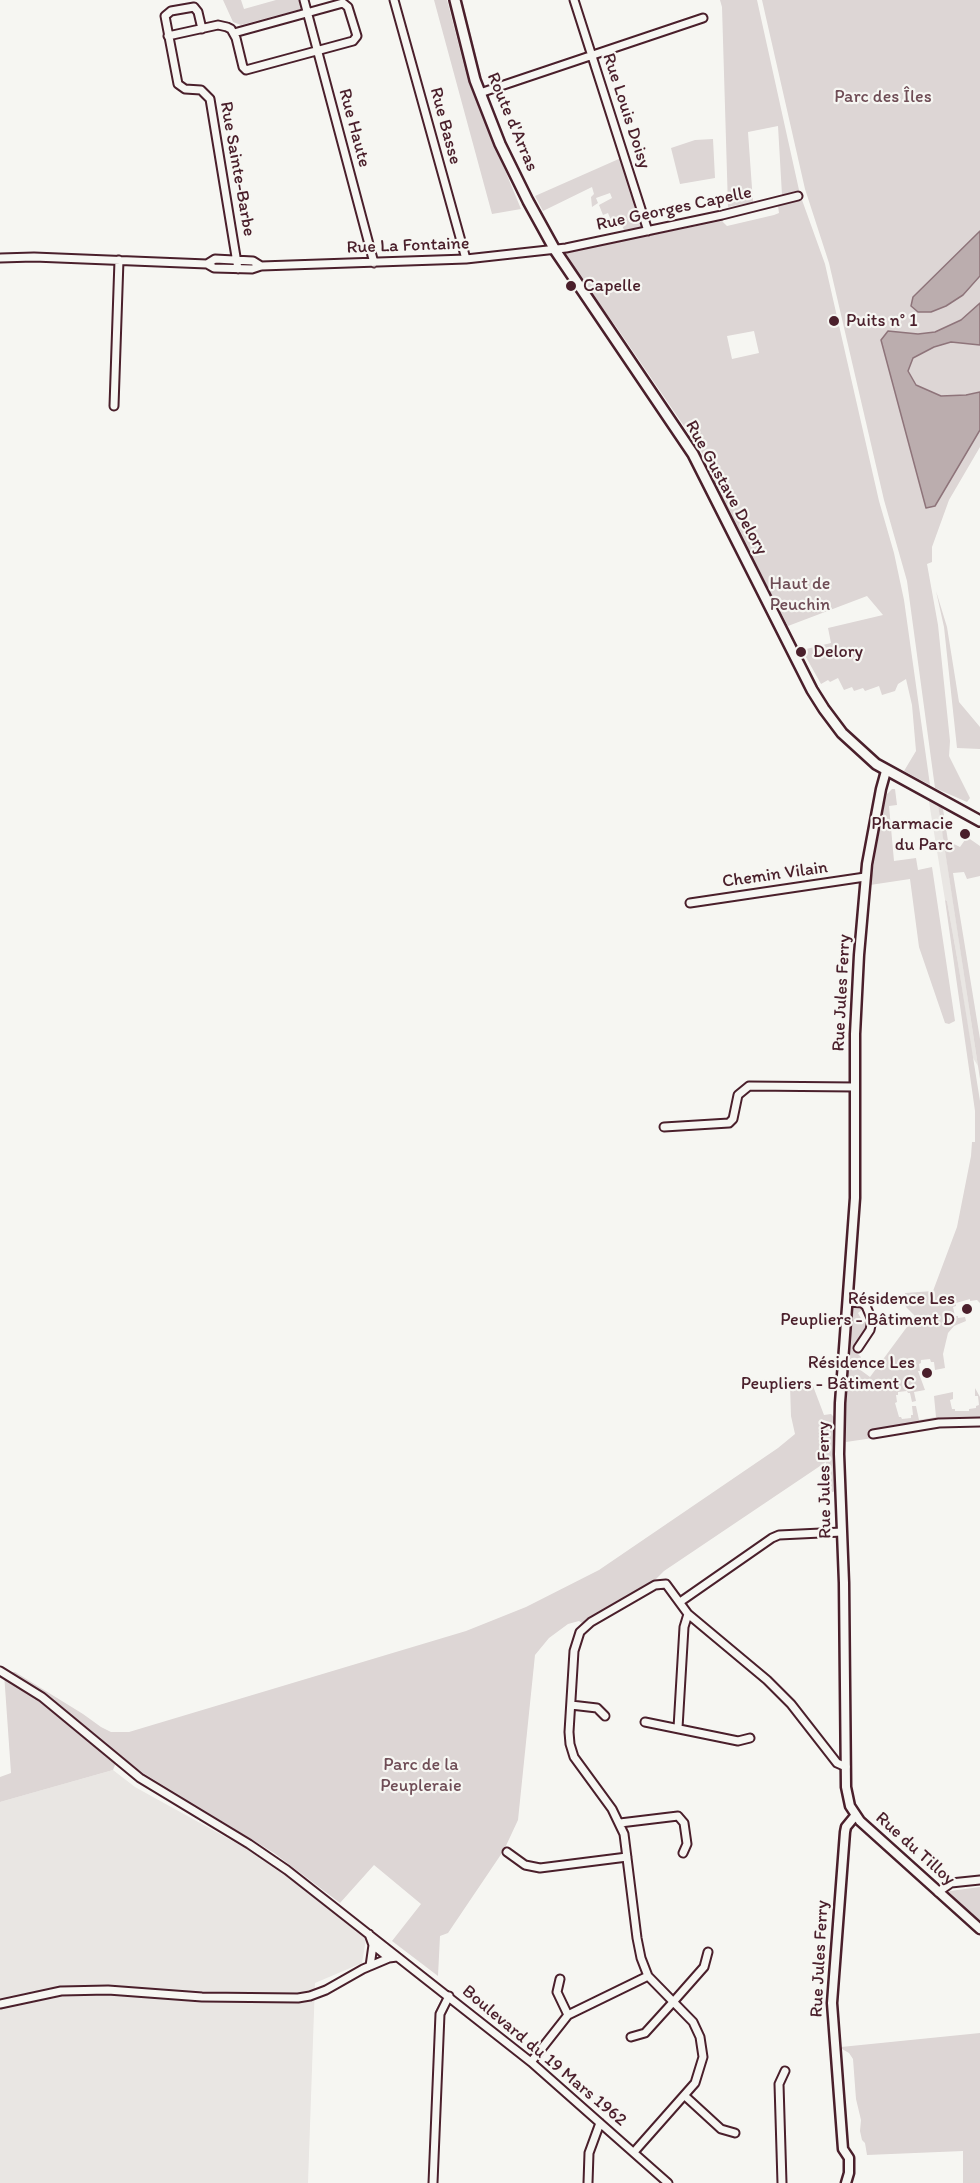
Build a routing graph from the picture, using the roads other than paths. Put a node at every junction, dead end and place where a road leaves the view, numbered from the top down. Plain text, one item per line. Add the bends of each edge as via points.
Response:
1 (304, 0) edge
2 (394, 0) edge
3 (455, 0) edge
4 (574, 0) edge
5 (307, 12) junction
6 (703, 18) dead end
7 (202, 28) junction
8 (234, 33) junction
9 (168, 36) junction
10 (318, 51) junction
11 (593, 56) junction
12 (480, 93) junction
13 (798, 196) dead end
14 (648, 231) junction
15 (555, 250) junction
16 (0, 258) edge
17 (119, 260) junction
18 (238, 260) junction
19 (466, 260) junction
20 (374, 263) junction
21 (207, 264) junction
22 (261, 266) junction
23 (238, 269) junction
24 (114, 406) dead end
25 (886, 771) junction
26 (980, 821) edge
27 (865, 878) junction
28 (690, 903) dead end
29 (855, 1087) junction
30 (664, 1127) dead end
31 (848, 1302) junction
32 (858, 1348) dead end
33 (980, 1422) edge
34 (873, 1434) dead end
35 (842, 1532) junction
36 (680, 1602) junction
37 (688, 1614) junction
38 (0, 1671) edge
39 (571, 1705) junction
40 (605, 1716) dead end
41 (645, 1722) dead end
42 (678, 1728) junction
43 (750, 1738) dead end
44 (846, 1767) junction
45 (855, 1816) junction
46 (620, 1822) junction
47 (507, 1852) dead end
48 (683, 1853) dead end
49 (627, 1857) junction
50 (980, 1880) edge
51 (938, 1892) junction
52 (980, 1929) edge
53 (369, 1934) junction
54 (373, 1945) junction
55 (708, 1952) dead end
56 (393, 1958) junction
57 (370, 1966) junction
58 (648, 1976) junction
59 (560, 1979) dead end
60 (449, 1996) junction
61 (674, 2001) junction
62 (0, 2004) edge
63 (568, 2014) junction
64 (631, 2037) dead end
65 (531, 2062) junction
66 (785, 2071) dead end
67 (685, 2096) junction
68 (600, 2123) junction
69 (735, 2133) dead end
70 (634, 2152) junction
71 (433, 2183) edge
72 (588, 2183) edge
73 (668, 2183) edge
74 (782, 2183) edge
75 (846, 2183) edge

1 - 5 street, Rue Haute
2 - 19 street, Rue Basse
3 - 12 main road, Route d'Arras
4 - 11 street, Rue Louis Doisy
5 - 8 street
5 - 10 street, Rue Haute
5 - 10 street via 343,3 348,7 356,39
6 - 11 street
7 - 8 street via 222,26
7 - 9 street
7 - 9 street, Rue Sainte-Barbe via 196,9 171,11 165,16
8 - 10 street via 246,70
9 - 18 street, Rue Sainte-Barbe via 178,84 185,89 201,90 210,99
10 - 20 street, Rue Haute
11 - 12 street
11 - 14 street, Rue Louis Doisy
12 - 15 main road, Route d'Arras via 500,144
13 - 14 street, Rue Georges Capelle
14 - 15 street, Rue Georges Capelle
15 - 19 street, Rue La Fontaine
15 - 25 main road, Rue Gustave Delory via 693,454 824,709 860,752
16 - 17 street, Rue La Fontaine
17 - 21 street, Rue La Fontaine
17 - 24 street
18 - 21 street, Rue La Fontaine
18 - 22 street, Rue La Fontaine
18 - 23 street
19 - 20 street, Rue La Fontaine
20 - 22 street, Rue La Fontaine
21 - 23 street, Rue La Fontaine
22 - 23 street, Rue La Fontaine
25 - 26 main road, Rue Gustave Delory
25 - 27 street, Rue Jules Ferry
27 - 28 street, Chemin Vilain
27 - 29 street, Rue Jules Ferry
29 - 30 street via 749,1086 738,1095 729,1123
29 - 31 street, Rue Jules Ferry via 855,1197
31 - 32 street via 862,1303 872,1320
31 - 35 street, Rue Jules Ferry via 839,1416
33 - 34 street via 939,1423
35 - 36 street via 772,1538
35 - 44 street, Rue Jules Ferry
36 - 37 street
36 - 39 street via 668,1586 659,1583 586,1626 574,1651
37 - 42 street
37 - 44 street via 774,1687 837,1763
38 - 53 street, Boulevard du 19 Mars 1962 via 42,1697 140,1778 249,1844
39 - 40 street via 597,1708
39 - 46 street via 569,1732 574,1757
41 - 42 street
42 - 43 street via 738,1741
44 - 45 street, Rue Jules Ferry via 847,1792
45 - 51 street, Rue du Tilloy
45 - 75 street, Rue Jules Ferry via 845,1832 832,2003 843,2149 849,2158
46 - 48 street via 678,1816 686,1834
46 - 49 street
47 - 49 street via 540,1868
49 - 58 street via 637,1938
50 - 51 street via 951,1883
51 - 52 street, Rue du Tilloy
53 - 54 street
53 - 56 street, Boulevard du 19 Mars 1962
54 - 56 street, Boulevard du 19 Mars 1962
54 - 57 street
55 - 61 street via 704,1967
56 - 57 street
56 - 60 street, Boulevard du 19 Mars 1962 via 405,1961
57 - 62 street via 326,1990 298,1998 202,1997 108,1990 61,1991
58 - 61 street
58 - 63 street
59 - 63 street via 557,1992
60 - 65 street, Boulevard du 19 Mars 1962
60 - 71 street via 440,2014
61 - 64 street via 645,2032
61 - 67 street via 693,2022 703,2057 695,2083
63 - 65 street
65 - 68 street, Boulevard du 19 Mars 1962
66 - 74 street via 779,2084
67 - 69 street via 721,2129
67 - 70 street
68 - 70 street, Boulevard du 19 Mars 1962
68 - 72 street via 589,2153
70 - 73 street, Boulevard du 19 Mars 1962

